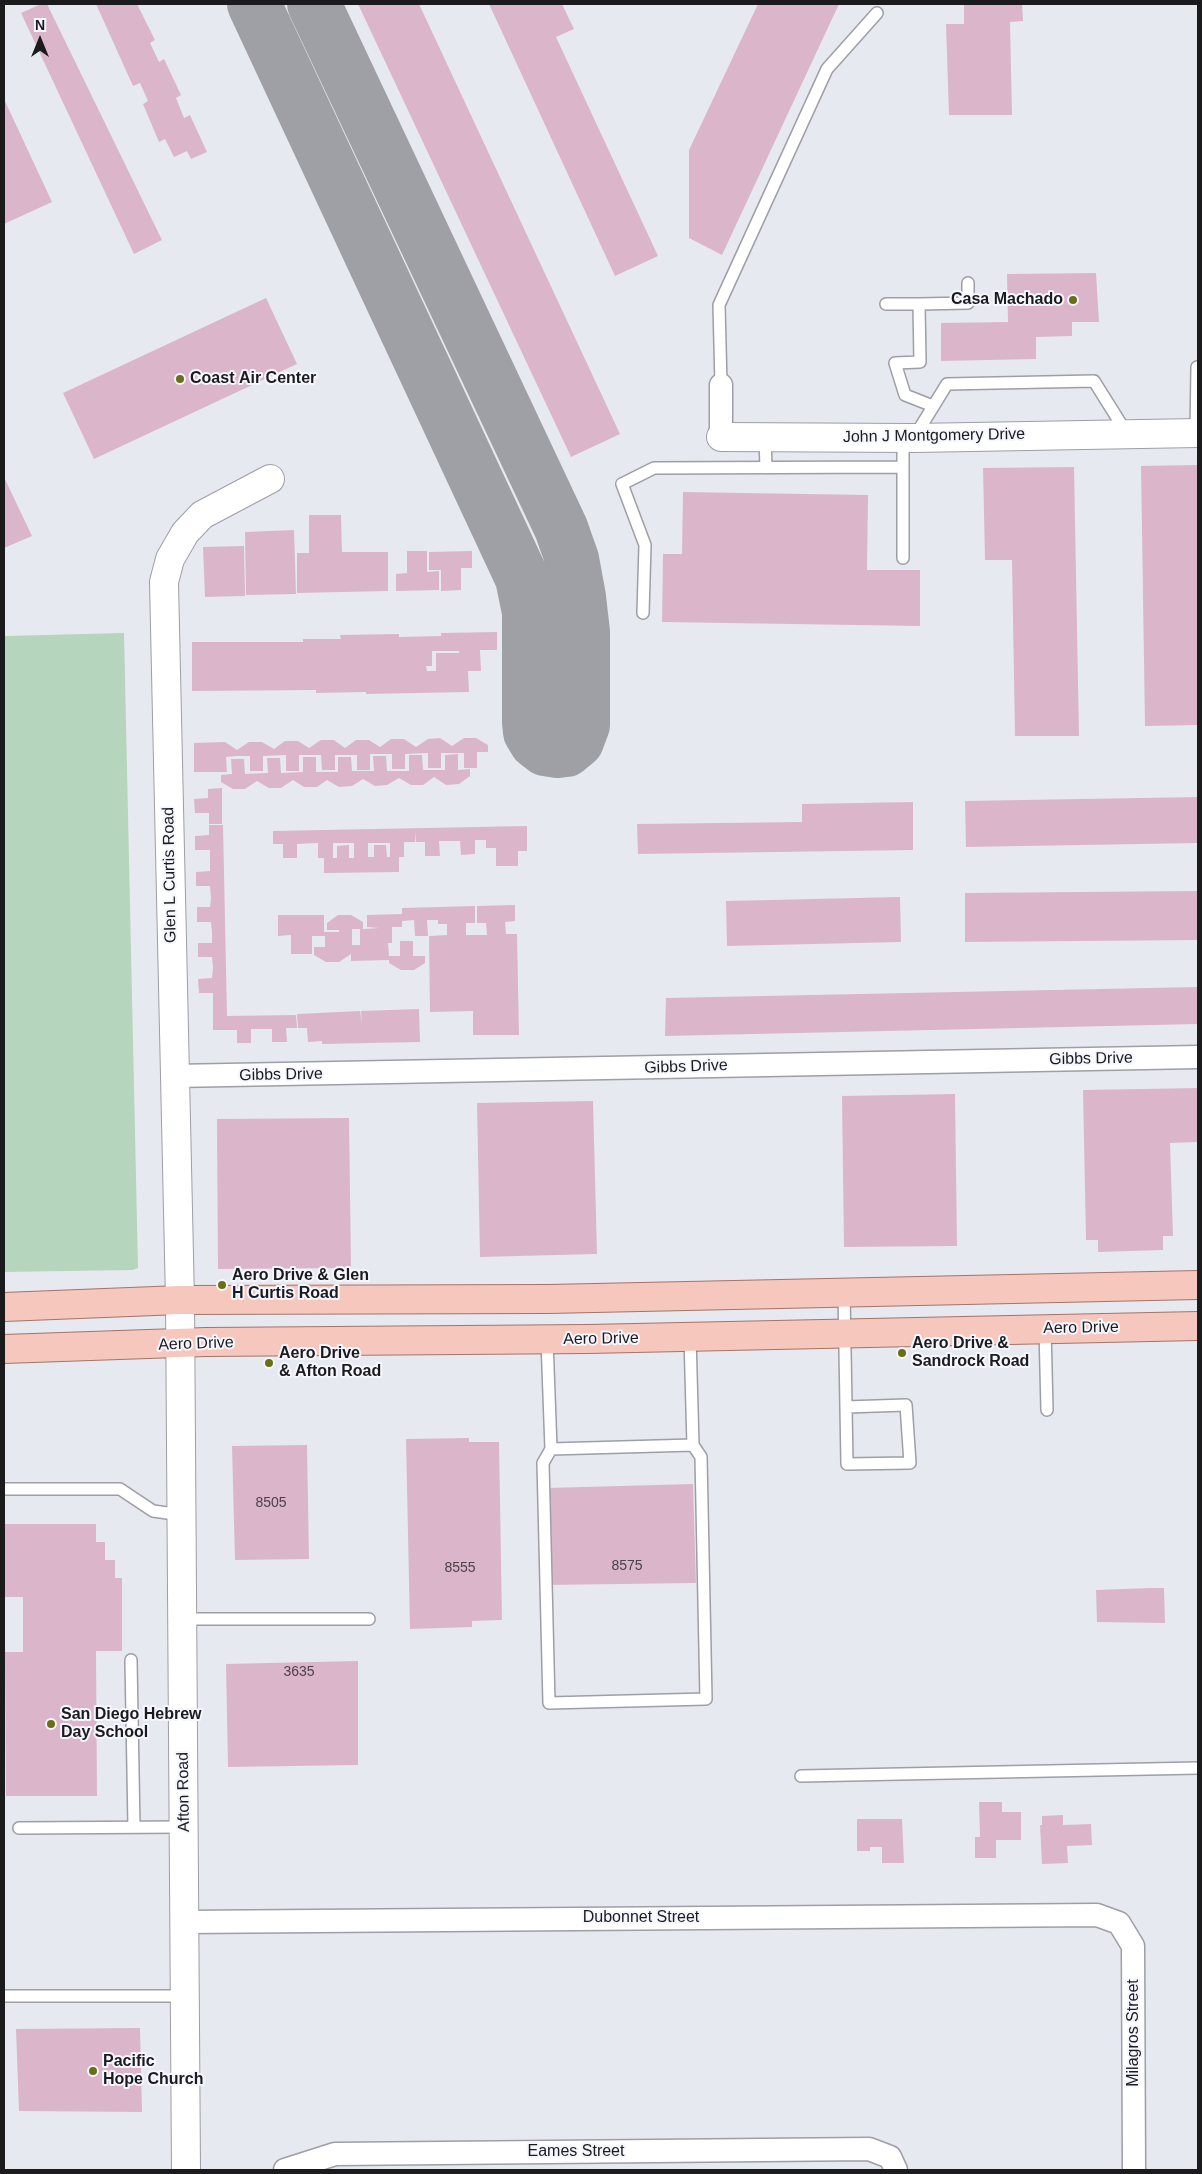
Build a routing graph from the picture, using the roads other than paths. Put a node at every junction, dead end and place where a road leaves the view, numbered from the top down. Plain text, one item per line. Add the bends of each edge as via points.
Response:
1 (877, 13) dead end
2 (968, 283) dead end
3 (886, 304) dead end
4 (919, 304) junction
5 (1197, 367) dead end
6 (721, 385) joint
7 (933, 406) junction
8 (1197, 433) edge
9 (1127, 434) junction
10 (721, 437) joint
11 (765, 437) junction
12 (909, 438) junction
13 (903, 467) junction
14 (766, 468) junction
15 (270, 479) dead end
16 (904, 558) dead end
17 (643, 613) dead end
18 (1198, 1057) edge
19 (174, 1076) junction
20 (1198, 1285) edge
21 (844, 1293) junction
22 (4, 1307) edge
23 (180, 1323) junction
24 (1198, 1326) edge
25 (1045, 1329) junction
26 (845, 1334) junction
27 (690, 1337) junction
28 (547, 1340) junction
29 (4, 1349) edge
30 (846, 1407) junction
31 (1046, 1410) dead end
32 (693, 1445) junction
33 (551, 1449) junction
34 (4, 1489) edge
35 (182, 1515) junction
36 (182, 1619) junction
37 (369, 1619) dead end
38 (131, 1660) dead end
39 (1198, 1768) edge
40 (801, 1776) dead end
41 (134, 1827) junction
42 (185, 1827) junction
43 (19, 1828) dead end
44 (1097, 1915) joint
45 (185, 1922) junction
46 (4, 1996) edge
47 (186, 1996) junction
48 (186, 2170) edge
49 (286, 2170) edge
50 (896, 2170) edge
51 (1134, 2170) edge

1 - 6 lane via 827,69 719,305
2 - 4 lane via 968,303
3 - 4 lane
4 - 7 lane via 920,362 895,363 905,395
5 - 8 lane
6 - 10 street, John J Montgomery Drive
7 - 9 lane via 947,384 1094,381
7 - 12 lane
8 - 9 street, John J Montgomery Drive
9 - 12 street, John J Montgomery Drive
10 - 11 street, John J Montgomery Drive
11 - 12 street, John J Montgomery Drive
11 - 14 lane
12 - 13 lane
13 - 14 lane
13 - 16 lane
14 - 17 lane via 654,468 622,484 645,545
15 - 19 street, Glen L Curtis Road via 202,515 185,533 170,559 164,582
18 - 19 street, Gibbs Drive
19 - 23 street, Glen L Curtis Road
20 - 21 main road, Aero Drive
21 - 23 main road, Aero Drive via 538,1299
21 - 26 lane
22 - 23 main road, Aero Drive
23 - 28 main road, Aero Drive
23 - 29 main road, Aero Drive
23 - 35 street, Afton Road
24 - 25 main road, Aero Drive
25 - 26 main road, Aero Drive
25 - 31 lane
26 - 27 main road, Aero Drive
26 - 30 lane
27 - 28 main road, Aero Drive
27 - 32 lane
28 - 33 lane
30 - 30 lane via 847,1464 910,1462 906,1405
32 - 33 lane
32 - 33 lane via 701,1457 706,1699 549,1704 543,1463
34 - 35 lane via 120,1489 153,1511
35 - 36 street, Afton Road
36 - 37 lane
36 - 42 street, Afton Road
38 - 41 lane
39 - 40 lane
41 - 42 lane
41 - 43 lane
42 - 45 street, Afton Road
44 - 45 street, Dubonnet Street
44 - 51 street, Milagros Street via 1119,1923 1133,1946
45 - 47 street, Afton Road
46 - 47 lane
47 - 48 street, Afton Road
49 - 50 street, Eames Street via 335,2154 869,2149 890,2157

